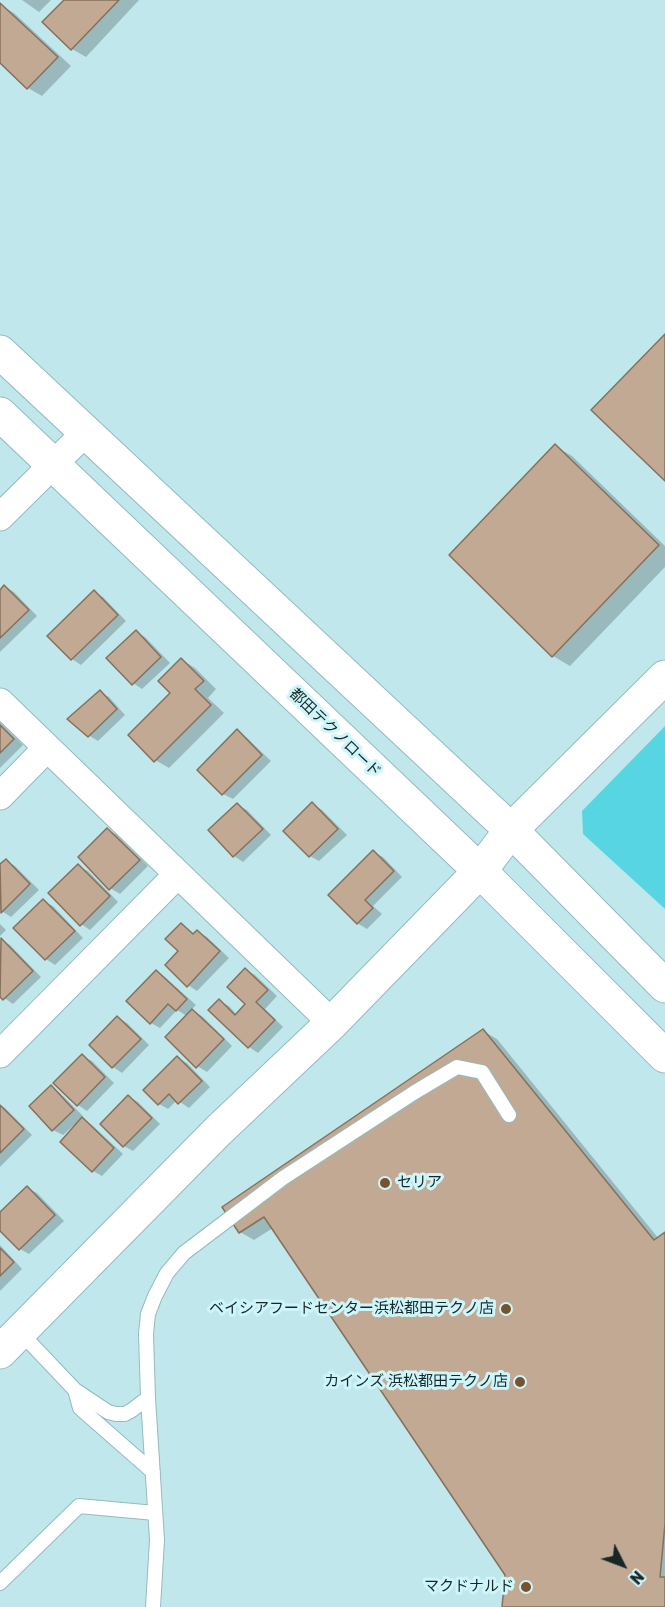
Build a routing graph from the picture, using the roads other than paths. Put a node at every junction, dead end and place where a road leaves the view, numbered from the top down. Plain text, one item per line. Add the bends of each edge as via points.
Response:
1 (0, 352) edge
2 (0, 414) edge
3 (84, 433) junction
4 (52, 464) junction
5 (0, 517) edge
6 (665, 677) edge
7 (0, 702) edge
8 (47, 748) junction
9 (0, 796) edge
10 (510, 830) junction
11 (480, 871) junction
12 (178, 874) junction
13 (665, 986) edge
14 (332, 1023) junction
15 (0, 1054) edge
16 (665, 1056) edge
17 (509, 1115) dead end
18 (10, 1342) edge
19 (75, 1390) junction
20 (148, 1398) junction
21 (153, 1472) junction
22 (156, 1513) junction
23 (0, 1583) edge
24 (153, 1607) edge

1 - 3 street
2 - 4 street, 都田テクノロード
3 - 4 street
3 - 10 street
4 - 5 street
4 - 11 street, 都田テクノロード
6 - 10 street
7 - 8 street
8 - 9 street
8 - 12 street
10 - 11 street
10 - 13 street
11 - 14 street
11 - 16 street, 都田テクノロード
12 - 14 street
12 - 15 street
14 - 18 street via 218,1131
17 - 20 lane via 482,1072 457,1067 283,1179 184,1253 167,1273 148,1314
18 - 19 lane
19 - 20 lane via 116,1414 124,1414
19 - 21 lane via 80,1408
20 - 21 lane
21 - 22 lane
22 - 23 lane via 79,1506
22 - 24 lane

